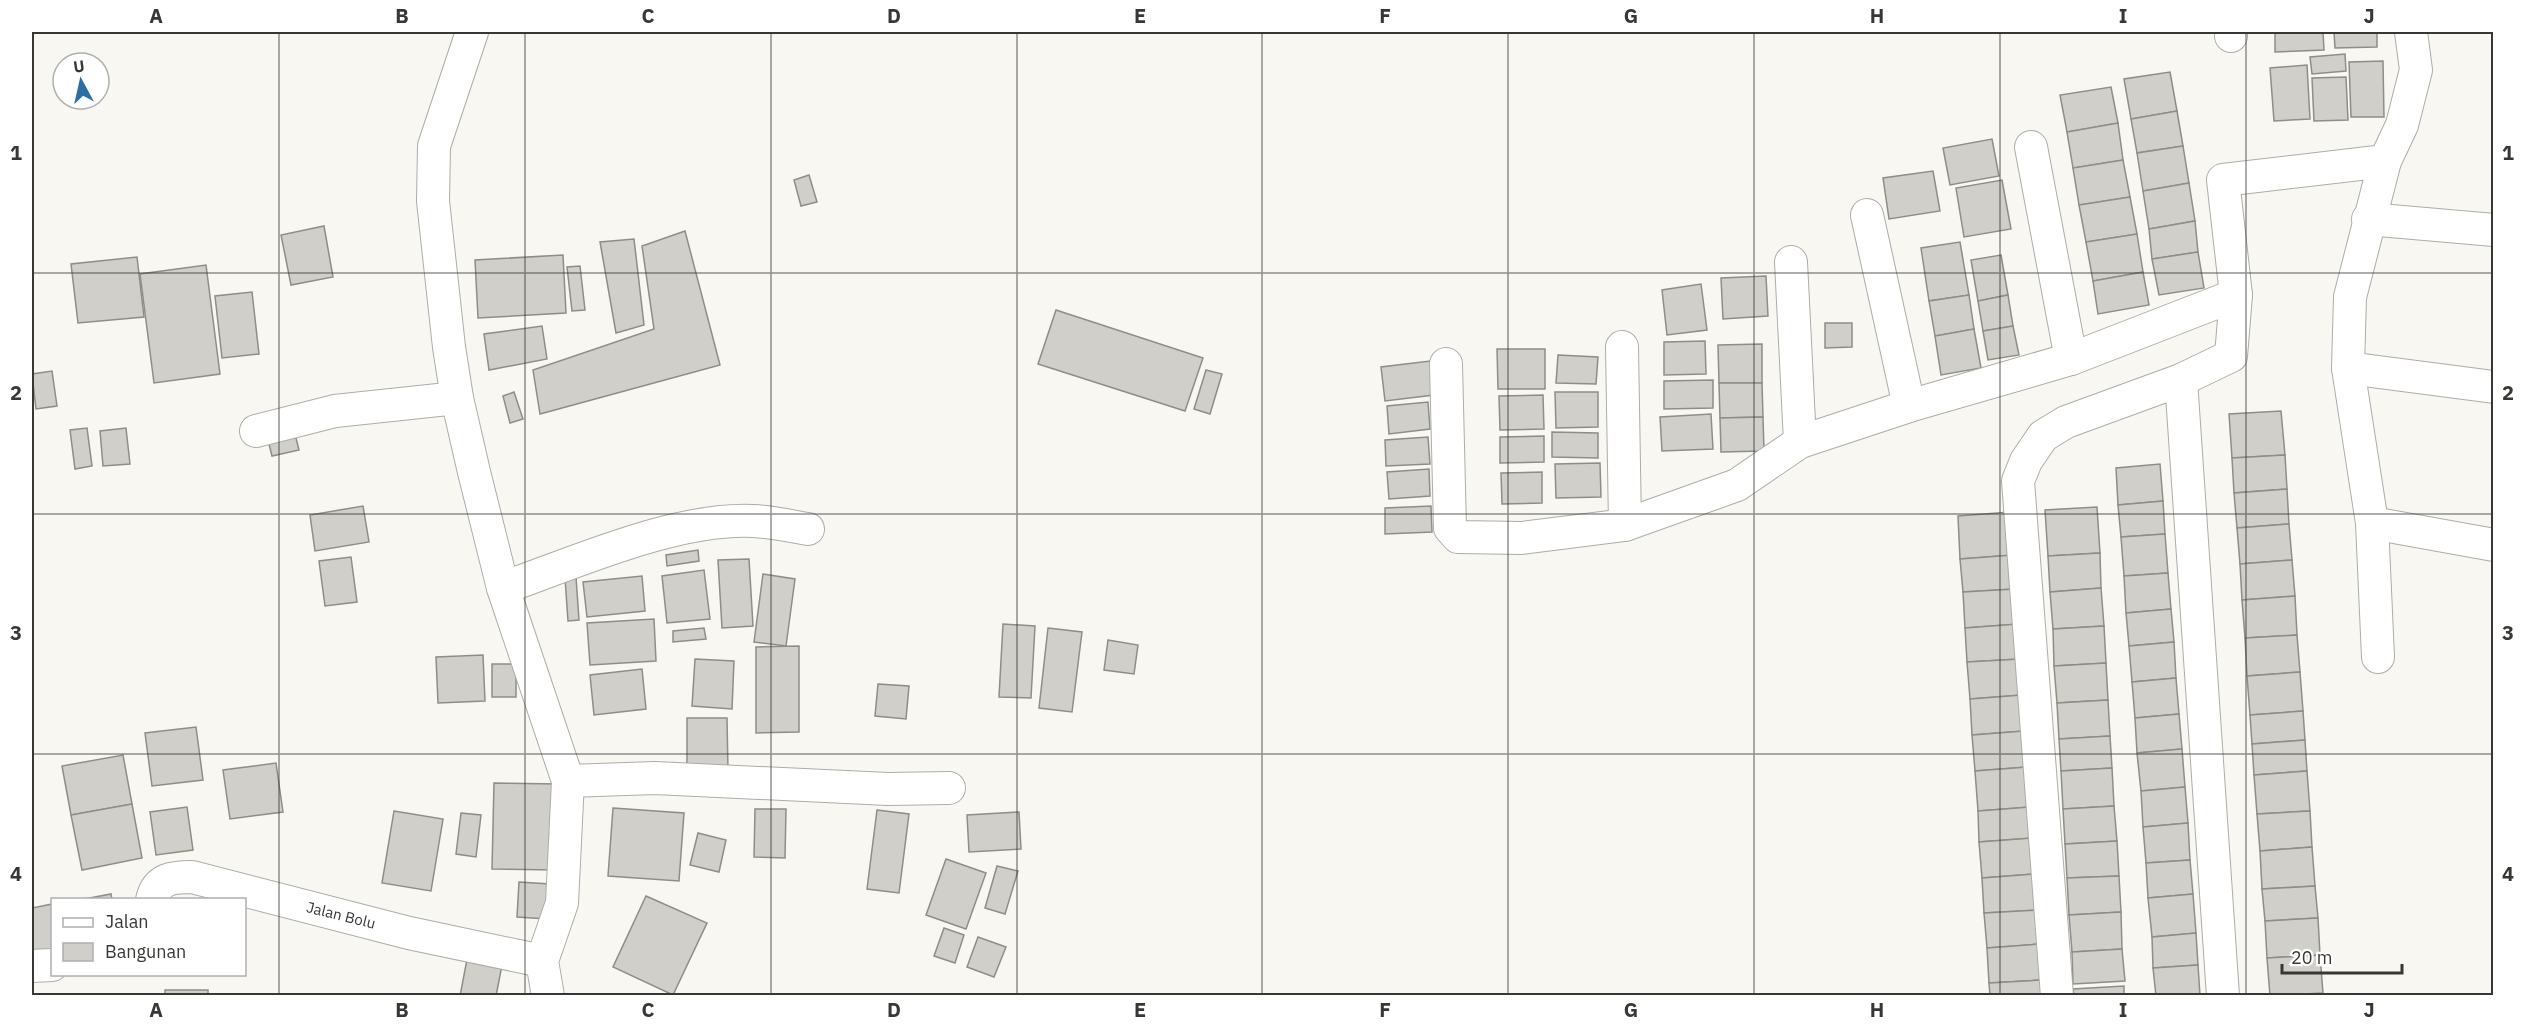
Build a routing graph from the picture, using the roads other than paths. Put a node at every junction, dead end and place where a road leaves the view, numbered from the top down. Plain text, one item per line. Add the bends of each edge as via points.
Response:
1 (472, 32) edge
2 (2411, 32) edge
3 (2031, 147) dead end
4 (2385, 161) junction
5 (1867, 215) dead end
6 (2368, 219) junction
7 (2493, 230) edge
8 (1791, 262) dead end
9 (2236, 295) junction
10 (1622, 347) dead end
11 (2071, 359) junction
12 (1446, 364) dead end
13 (2348, 368) junction
14 (2181, 380) junction
15 (2493, 387) edge
16 (457, 398) junction
17 (1909, 406) junction
18 (256, 430) dead end
19 (1800, 442) junction
20 (2372, 523) junction
21 (1625, 525) junction
22 (808, 529) dead end
23 (2493, 545) edge
24 (503, 588) junction
25 (2378, 657) dead end
26 (568, 781) junction
27 (950, 788) dead end
28 (153, 898) edge
29 (542, 961) junction
30 (51, 964) edge
31 (32, 966) edge
32 (548, 996) edge
33 (2057, 996) edge
34 (2223, 996) edge

1 - 16 street via 434,146 433,201
2 - 4 street via 2416,70 2402,125
3 - 11 street
4 - 6 street
4 - 9 street via 2223,180
5 - 17 street
6 - 7 street
6 - 13 street via 2350,297
8 - 19 street
9 - 11 street
9 - 14 street via 2231,356
10 - 21 street
11 - 17 street
12 - 21 street via 1448,514 1450,528 1458,537 1522,538
13 - 15 street
13 - 20 street
14 - 33 street via 2066,422 2043,436 2018,481
14 - 34 street
16 - 18 street via 335,411
16 - 24 street
17 - 19 street
19 - 21 street via 1737,485
20 - 23 street
20 - 25 street
22 - 24 street via 753,521 686,528
24 - 26 street
26 - 27 street via 656,778 888,789
26 - 29 street via 562,903
28 - 29 street, Jalan Bolu via 159,884 169,878 192,877 410,933
29 - 32 street
30 - 31 street

